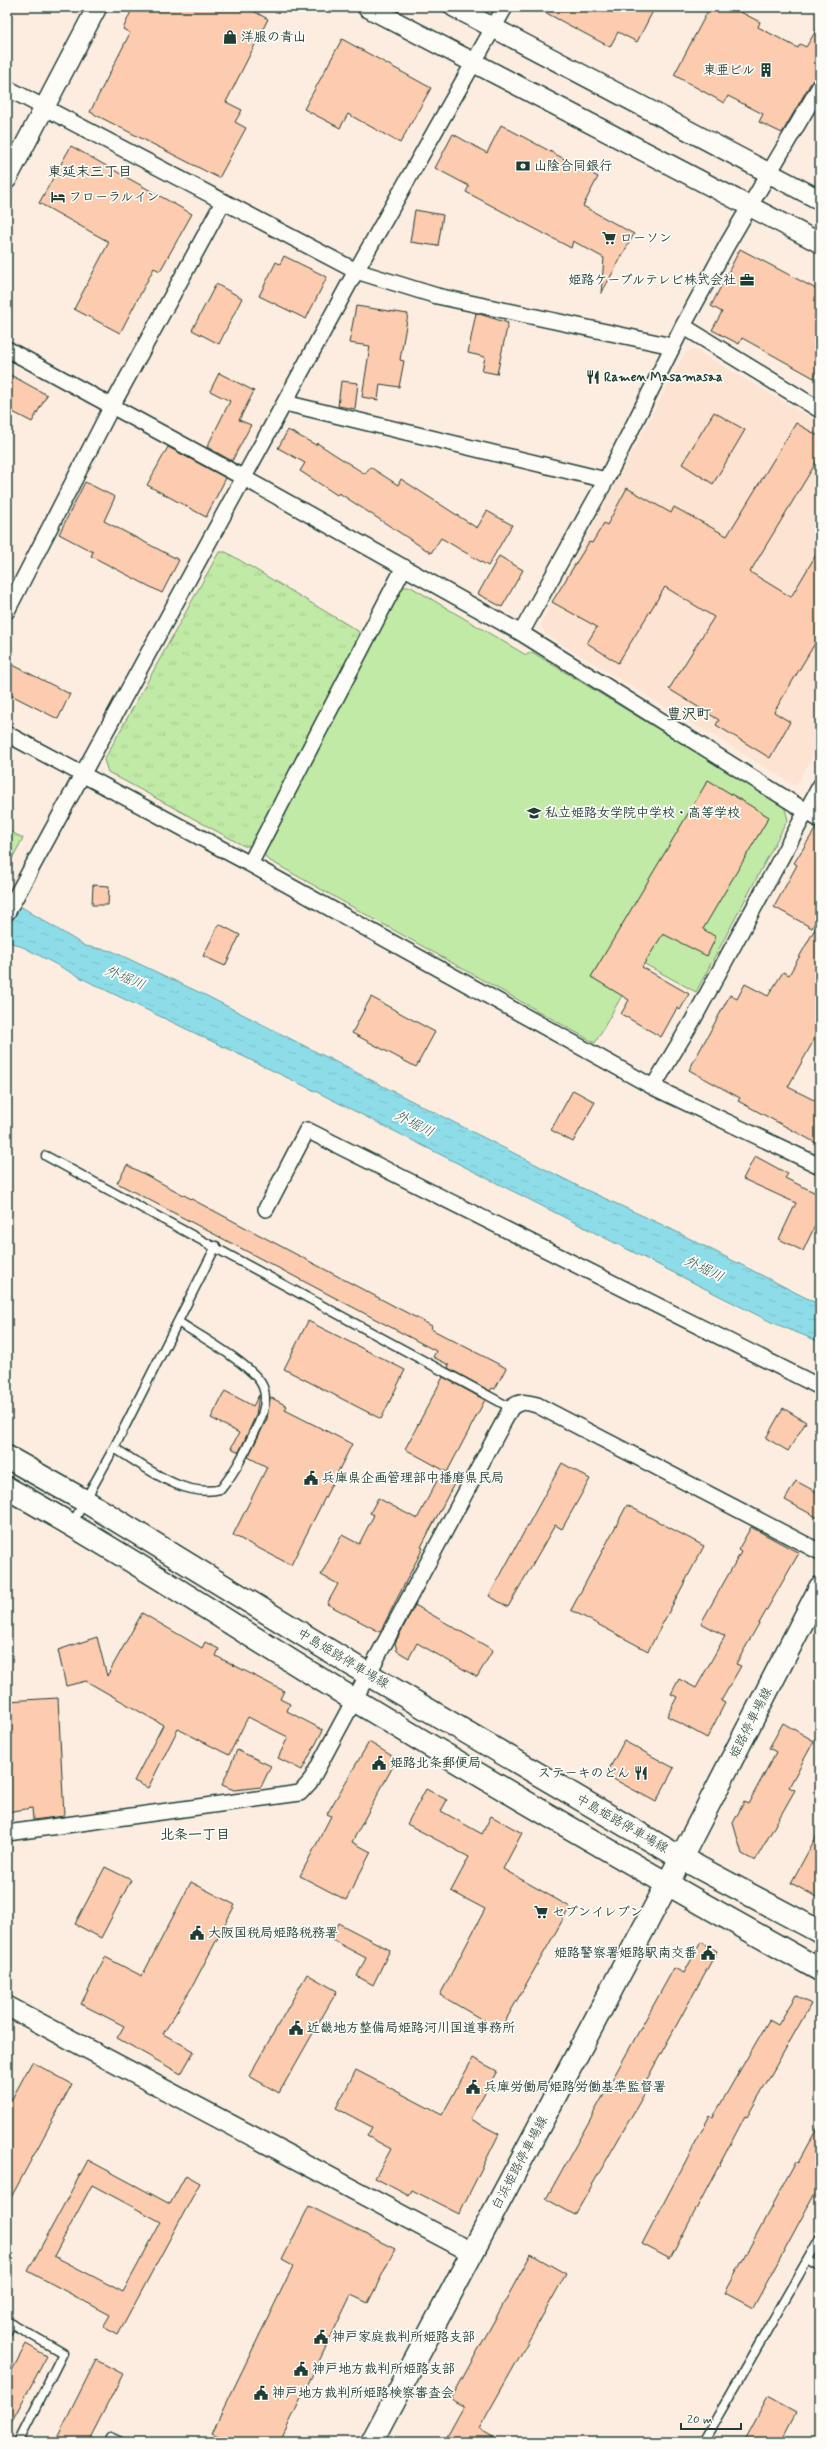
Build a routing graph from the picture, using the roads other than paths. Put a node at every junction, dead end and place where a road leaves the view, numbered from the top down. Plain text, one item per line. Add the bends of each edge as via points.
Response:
1 (97, 7) edge
2 (367, 7) edge
3 (454, 7) edge
4 (505, 7) edge
5 (494, 28) junction
6 (474, 62) junction
7 (820, 86) edge
8 (7, 88) edge
9 (44, 108) junction
10 (769, 173) junction
11 (7, 179) edge
12 (820, 200) edge
13 (223, 202) junction
14 (751, 207) junction
15 (820, 243) edge
16 (356, 271) junction
17 (683, 326) junction
18 (672, 346) junction
19 (7, 349) edge
20 (285, 403) junction
21 (112, 406) junction
22 (820, 410) edge
23 (244, 478) junction
24 (606, 480) junction
25 (404, 567) junction
26 (7, 612) edge
27 (520, 633) junction
28 (7, 734) edge
29 (81, 774) junction
30 (820, 786) edge
31 (806, 812) junction
32 (820, 820) edge
33 (250, 864) junction
34 (7, 913) edge
35 (653, 1087) junction
36 (46, 1156) dead end
37 (820, 1166) edge
38 (266, 1209) dead end
39 (216, 1246) junction
40 (178, 1322) junction
41 (820, 1387) edge
42 (511, 1408) junction
43 (114, 1448) junction
44 (7, 1457) edge
45 (7, 1488) edge
46 (85, 1501) junction
47 (72, 1524) junction
48 (820, 1552) edge
49 (820, 1588) edge
50 (369, 1675) junction
51 (355, 1700) junction
52 (7, 1833) edge
53 (681, 1858) junction
54 (667, 1884) junction
55 (820, 1932) edge
56 (820, 1970) edge
57 (7, 2006) edge
58 (820, 2238) edge
59 (473, 2254) junction
60 (808, 2260) junction
61 (820, 2267) edge
62 (9, 2322) edge
63 (7, 2332) edge
64 (18, 2442) edge
65 (108, 2442) edge
66 (121, 2442) edge
67 (372, 2442) edge
68 (703, 2442) edge

1 - 9 street
2 - 6 street
3 - 5 street
4 - 5 street
5 - 6 street
5 - 10 street
6 - 14 street
6 - 16 street
7 - 10 street
8 - 9 street
9 - 11 street
9 - 13 street
10 - 12 street
10 - 14 street
13 - 16 street
13 - 21 street
14 - 15 street
14 - 17 street
16 - 18 street via 437,296
16 - 20 street
17 - 18 street
17 - 22 street
18 - 24 street
19 - 21 street
20 - 23 street
20 - 24 street
21 - 23 street
21 - 26 street
23 - 25 street
23 - 29 street
24 - 27 street
25 - 27 street
25 - 33 street
27 - 31 street
28 - 29 street
29 - 33 street
29 - 34 street
30 - 31 street
31 - 32 street
31 - 35 street via 693,1020
33 - 35 street
35 - 37 street
36 - 39 lane
38 - 41 street via 307,1130
39 - 40 lane
39 - 42 lane
40 - 43 lane
40 - 43 lane via 249,1369 263,1386 266,1400 261,1419 246,1450 221,1488 209,1492 180,1486
42 - 48 street via 525,1402 537,1405
42 - 50 street
43 - 46 lane
44 - 46 main road, 中島姫路停車場線
45 - 47 main road
46 - 47 lane
46 - 50 main road, 中島姫路停車場線
47 - 51 main road
49 - 53 main road, 姫路停車場線
50 - 51 street
50 - 53 main road, 中島姫路停車場線
51 - 52 street via 310,1782 300,1793
51 - 54 main road
53 - 54 main road, 姫路停車場線
53 - 55 main road
54 - 56 main road
54 - 59 main road, 白浜姫路停車場線
57 - 59 street
58 - 60 lane
59 - 67 main road, 白浜姫路停車場線
60 - 61 lane
60 - 68 lane
62 - 63 lane
62 - 64 lane via 63,2353
65 - 66 lane via 110,2436

